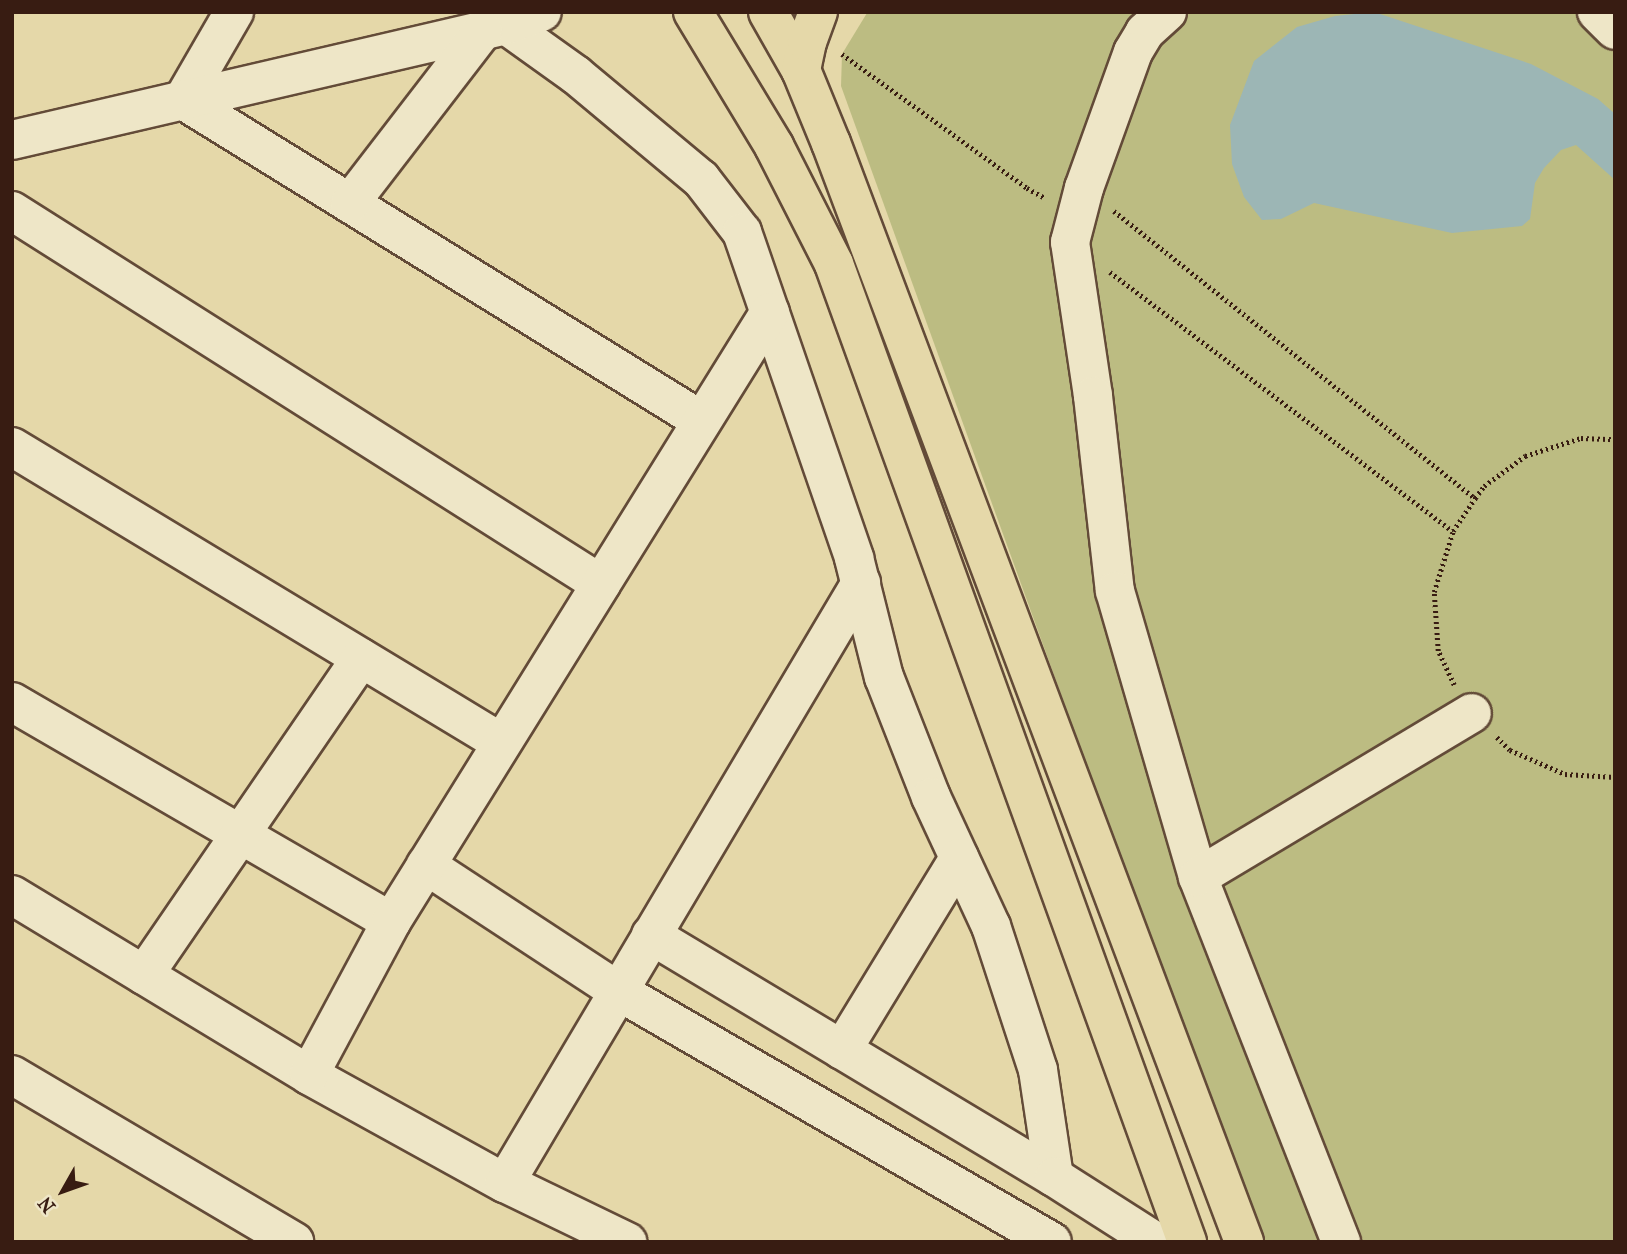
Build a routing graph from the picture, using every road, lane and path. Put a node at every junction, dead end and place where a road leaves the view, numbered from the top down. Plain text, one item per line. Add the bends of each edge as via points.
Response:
1 (234, 12) edge
2 (542, 12) edge
3 (694, 12) edge
4 (768, 12) edge
5 (818, 12) edge
6 (1167, 12) edge
7 (1597, 12) edge
8 (502, 23) edge
9 (1615, 30) edge
10 (842, 54) dead end
11 (801, 70) junction
12 (184, 100) junction
13 (12, 140) edge
14 (350, 203) junction
15 (12, 211) edge
16 (1077, 215) junction
17 (770, 312) junction
18 (702, 421) junction
19 (1615, 439) edge
20 (12, 447) edge
21 (1475, 498) junction
22 (1453, 531) junction
23 (860, 583) junction
24 (601, 584) junction
25 (362, 658) junction
26 (12, 702) edge
27 (1472, 713) junction
28 (502, 743) junction
29 (1615, 777) edge
30 (238, 833) junction
31 (959, 858) junction
32 (426, 865) junction
33 (1198, 877) junction
34 (12, 895) edge
35 (391, 922) junction
36 (651, 935) junction
37 (144, 975) junction
38 (618, 991) junction
39 (842, 1050) junction
40 (12, 1075) edge
41 (309, 1075) junction
42 (1054, 1177) junction
43 (505, 1182) junction
44 (294, 1242) edge
45 (627, 1242) edge
46 (1052, 1242) edge
47 (1156, 1242) edge
48 (1187, 1242) edge
49 (1244, 1242) edge
50 (1341, 1242) edge

1 - 12 street
2 - 8 street
3 - 48 main road via 774,146 834,264
4 - 11 main road
5 - 11 main road
6 - 16 street via 1145,32 1133,52
7 - 9 street
8 - 12 street
8 - 14 street
8 - 17 street via 576,75 701,179 742,232
10 - 16 path via 1027,188
11 - 49 main road
12 - 13 street
12 - 14 street
14 - 18 street
15 - 24 street
16 - 21 path
16 - 22 path
16 - 33 street via 1115,590
17 - 18 street
17 - 23 street
18 - 24 street
19 - 21 path via 1581,438 1525,456
20 - 25 street
21 - 22 path
22 - 27 path via 1434,592 1438,651
23 - 31 street via 884,677
23 - 36 street
24 - 28 street
25 - 28 street
25 - 30 street
26 - 30 street
27 - 29 path via 1510,750 1565,774
27 - 33 street
28 - 32 street
30 - 35 street
30 - 37 street
31 - 39 street
31 - 42 street via 991,926 1038,1070
32 - 35 street
32 - 38 street
33 - 50 street
34 - 37 street
35 - 41 street
36 - 38 street
36 - 39 street
37 - 41 street
38 - 43 street
38 - 46 street
39 - 42 street
40 - 44 street
41 - 43 street
42 - 47 street
43 - 45 street

